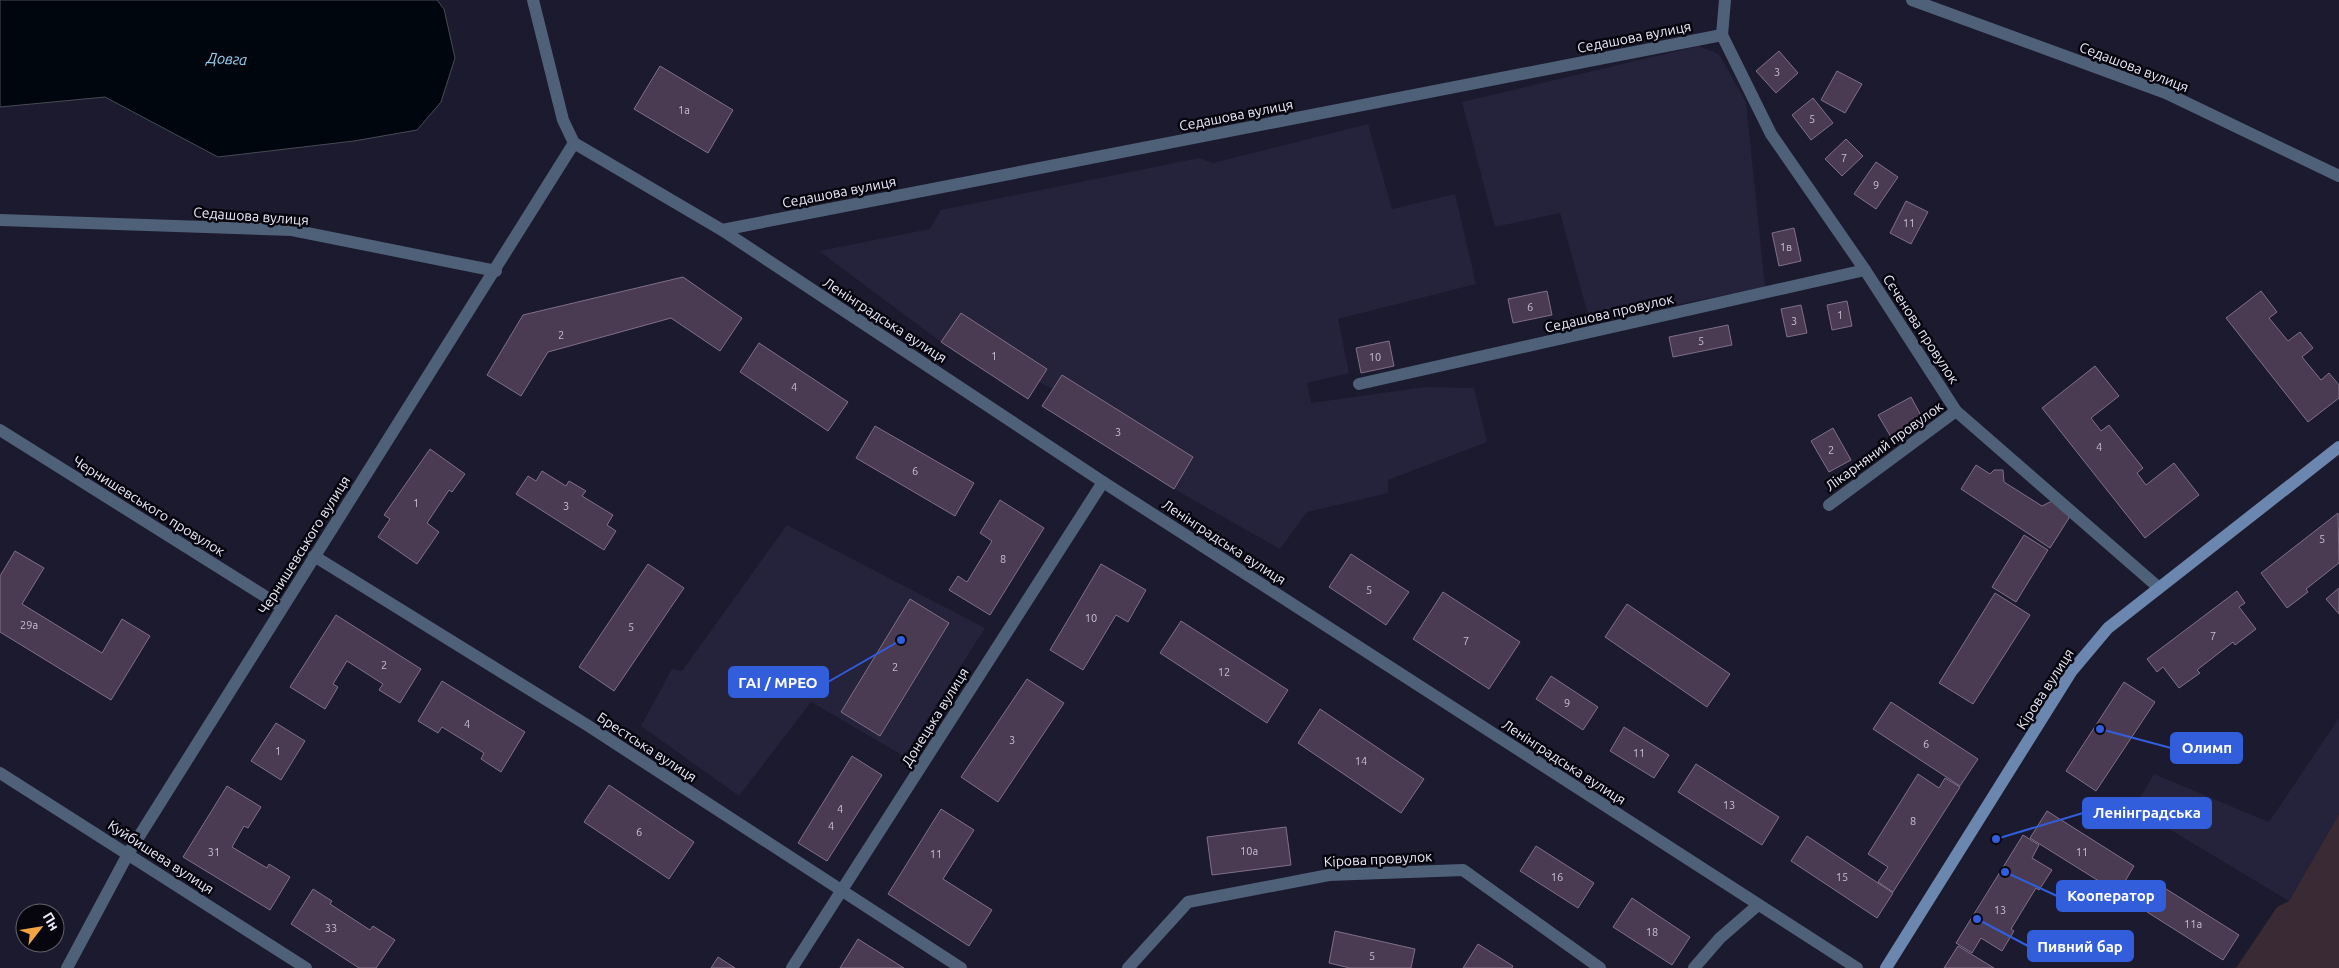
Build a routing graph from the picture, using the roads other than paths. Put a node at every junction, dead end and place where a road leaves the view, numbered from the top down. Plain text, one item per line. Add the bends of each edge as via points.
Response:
1 (533, 0) edge
2 (1725, 0) edge
3 (1912, 0) edge
4 (1722, 35) junction
5 (574, 143) junction
6 (2339, 176) edge
7 (0, 220) edge
8 (722, 230) junction
9 (1865, 270) junction
10 (496, 271) junction
11 (1359, 384) dead end
12 (1956, 411) junction
13 (0, 430) edge
14 (2339, 447) edge
15 (1103, 482) junction
16 (1829, 505) dead end
17 (314, 556) junction
18 (2158, 587) junction
19 (282, 608) junction
20 (0, 773) edge
21 (128, 854) junction
22 (842, 889) junction
23 (1758, 905) junction
24 (67, 968) edge
25 (306, 968) edge
26 (792, 968) edge
27 (961, 968) edge
28 (1128, 968) edge
29 (1600, 968) edge
30 (1694, 968) edge
31 (1857, 968) edge
32 (1886, 968) edge

1 - 5 street via 563,120
2 - 4 street
3 - 6 street, Седашова вулиця via 2166,93
4 - 8 street, Седашова вулиця
4 - 9 street, Сєченова провулок via 1771,134
5 - 8 street, Ленінградська вулиця
5 - 10 street, Чернишевського вулиця
7 - 10 street, Седашова вулиця via 292,230
8 - 15 street, Ленінградська вулиця
9 - 11 street, Седашова провулок
9 - 12 street, Сєченова провулок
10 - 17 street, Чернишевського вулиця
12 - 16 street, Лікарняний провулок
12 - 18 street, Сєченова провулок
13 - 19 street, Чернишевського провулок
14 - 18 main road, Кірова вулиця
15 - 22 street, Донецька вулиця
15 - 23 street, Ленінградська вулиця
17 - 19 street, Чернишевського вулиця
17 - 22 street, Брестська вулиця via 587,725
18 - 32 main road, Кірова вулиця via 2108,628 2071,672
19 - 21 street, Чернишевського вулиця
20 - 21 street, Куйбишева вулиця
21 - 24 street, Чернишевського вулиця
21 - 25 street, Куйбишева вулиця
22 - 26 street, Донецька вулиця
22 - 27 street, Брестська вулиця
23 - 30 street via 1720,938
23 - 31 street, Ленінградська вулиця
28 - 29 street, Кірова провулок via 1188,902 1329,875 1463,870

